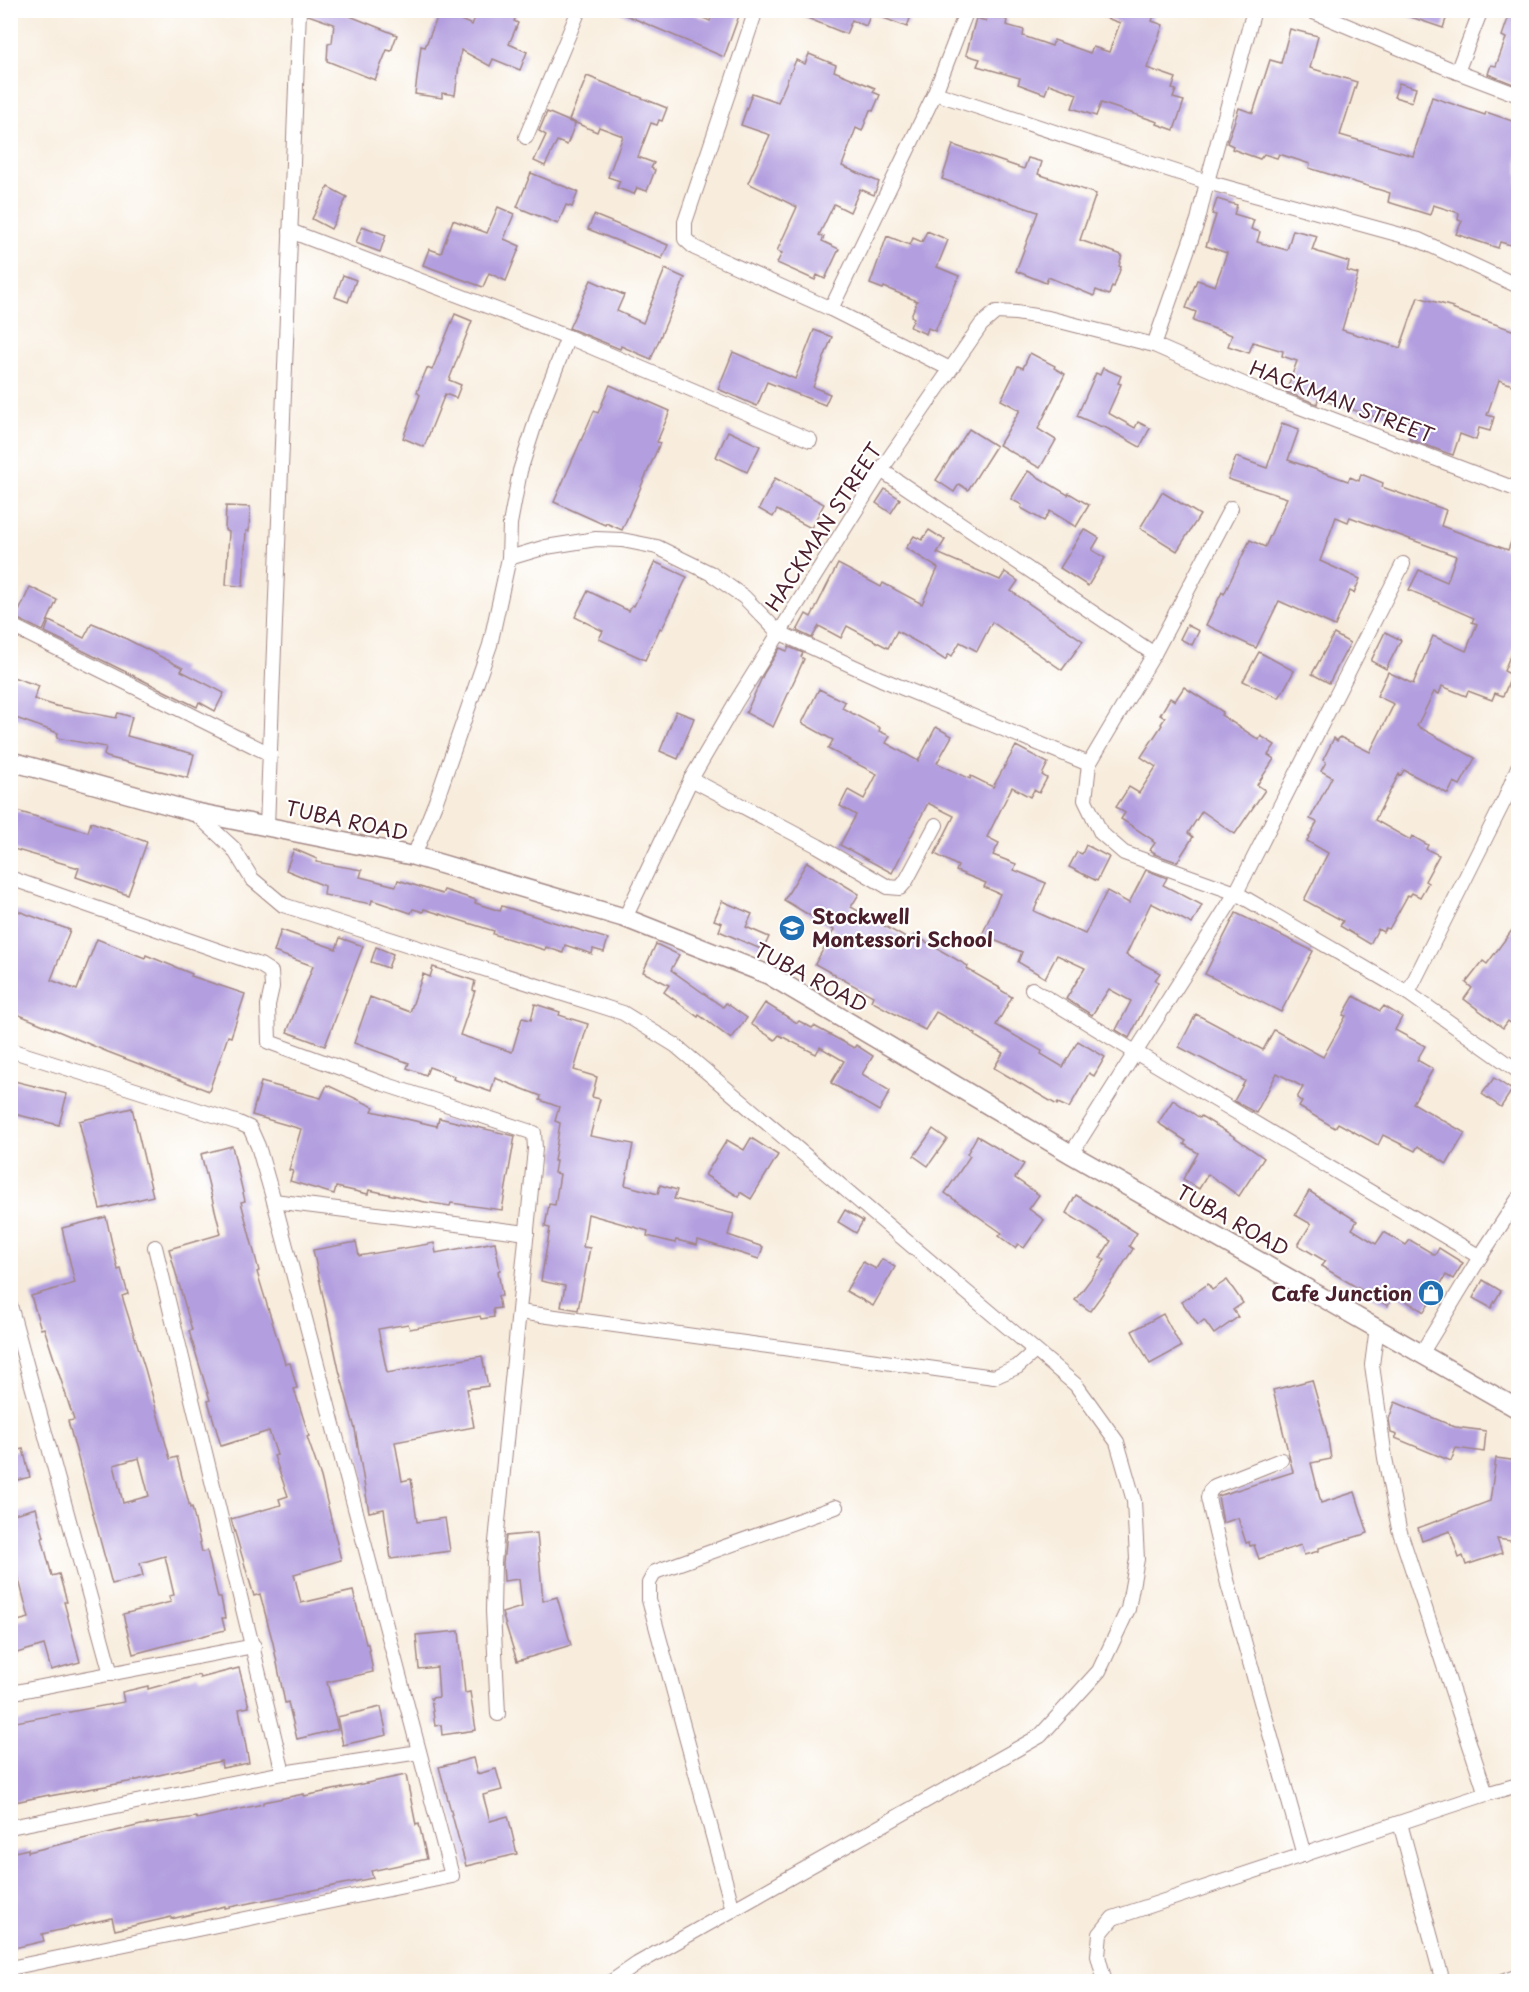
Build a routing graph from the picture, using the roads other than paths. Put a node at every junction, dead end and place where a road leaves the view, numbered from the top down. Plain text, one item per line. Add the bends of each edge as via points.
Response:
1 (298, 10) edge
2 (579, 10) edge
3 (756, 10) edge
4 (967, 10) edge
5 (1254, 10) edge
6 (1309, 10) edge
7 (1480, 10) edge
8 (1456, 72) junction
9 (935, 93) junction
10 (1518, 95) edge
11 (526, 137) dead end
12 (1207, 182) junction
13 (290, 231) junction
14 (1518, 285) edge
15 (831, 309) junction
16 (568, 337) junction
17 (1154, 345) junction
18 (950, 369) junction
19 (810, 440) dead end
20 (881, 470) junction
21 (1518, 490) edge
22 (1231, 508) dead end
23 (508, 558) junction
24 (1402, 564) dead end
25 (10, 625) edge
26 (778, 632) junction
27 (1154, 654) junction
28 (270, 754) junction
29 (10, 760) edge
30 (1089, 764) junction
31 (1518, 767) edge
32 (691, 779) junction
33 (194, 812) junction
34 (936, 825) dead end
35 (267, 826) junction
36 (414, 856) junction
37 (10, 878) edge
38 (1236, 892) junction
39 (625, 918) junction
40 (1032, 989) dead end
41 (1407, 993) junction
42 (10, 1050) edge
43 (1135, 1053) junction
44 (1518, 1071) edge
45 (1071, 1154) junction
46 (1518, 1199) edge
47 (274, 1201) junction
48 (527, 1233) junction
49 (155, 1247) dead end
50 (1480, 1257) junction
51 (10, 1305) edge
52 (519, 1312) junction
53 (1377, 1327) junction
54 (1035, 1351) junction
55 (1421, 1354) junction
56 (1518, 1409) edge
57 (1281, 1460) dead end
58 (836, 1507) dead end
59 (254, 1646) junction
60 (111, 1674) junction
61 (10, 1693) edge
62 (498, 1714) dead end
63 (419, 1752) junction
64 (283, 1773) junction
65 (1518, 1785) edge
66 (1486, 1794) junction
67 (1400, 1823) junction
68 (10, 1827) edge
69 (1304, 1855) junction
70 (733, 1910) junction
71 (10, 1968) edge
72 (1518, 1976) edge
73 (611, 1982) edge
74 (1105, 1982) edge
75 (1443, 1982) edge
76 (1502, 1982) edge

1 - 13 street
2 - 11 street
3 - 15 street via 685,222 685,239 695,248
4 - 9 street
5 - 12 street
6 - 8 street
7 - 8 street
8 - 10 street
9 - 12 street
9 - 15 street
12 - 14 street via 1419,240
12 - 17 street via 1198,220
13 - 16 street
13 - 28 street
15 - 18 street
16 - 19 street
16 - 23 street via 520,471
17 - 18 street, HACKMAN STREET via 1048,318 996,312 981,325
17 - 21 street, HACKMAN STREET via 1271,396
18 - 20 street, HACKMAN STREET
20 - 26 street, HACKMAN STREET
20 - 27 street
22 - 27 street
23 - 26 street via 596,539 657,547 710,573 744,597
23 - 36 street via 490,645
24 - 38 street
25 - 28 street
26 - 30 street via 881,679
26 - 32 street, HACKMAN STREET
27 - 30 street
28 - 35 street
29 - 33 street, TUBA ROAD
30 - 38 street via 1085,800 1101,833 1124,853
31 - 41 street
32 - 34 street via 888,887 900,888 906,881
32 - 39 street, HACKMAN STREET
33 - 35 street, TUBA ROAD
33 - 54 street via 233,848 252,879 283,905 623,1013 675,1045
35 - 36 street, TUBA ROAD
36 - 39 street, TUBA ROAD
37 - 48 street via 260,965 271,972 272,979 269,1042 534,1133
38 - 41 street
38 - 43 street
39 - 45 street, TUBA ROAD via 769,975
40 - 43 street
41 - 44 street
42 - 47 street via 250,1128
43 - 45 street
43 - 50 street
45 - 53 street, TUBA ROAD
46 - 50 street
47 - 48 street
47 - 63 street
48 - 52 street
49 - 59 street
50 - 55 street
51 - 60 street
52 - 54 street via 994,1377 1017,1367
52 - 62 street via 494,1562
53 - 55 street, TUBA ROAD
53 - 66 street via 1372,1365 1399,1528
54 - 70 street via 1076,1385 1116,1442 1134,1501 1137,1559 1128,1609 1099,1671 1040,1736
55 - 56 street, TUBA ROAD
57 - 69 street via 1215,1486 1208,1498 1228,1584
58 - 70 street via 655,1572 649,1583 649,1600
59 - 60 street
59 - 64 street
60 - 61 street
63 - 64 street
63 - 71 street via 452,1876
64 - 68 street
65 - 66 street
66 - 67 street
67 - 69 street
67 - 75 street
69 - 74 street via 1113,1918 1100,1934 1098,1956
70 - 73 street
72 - 76 street

